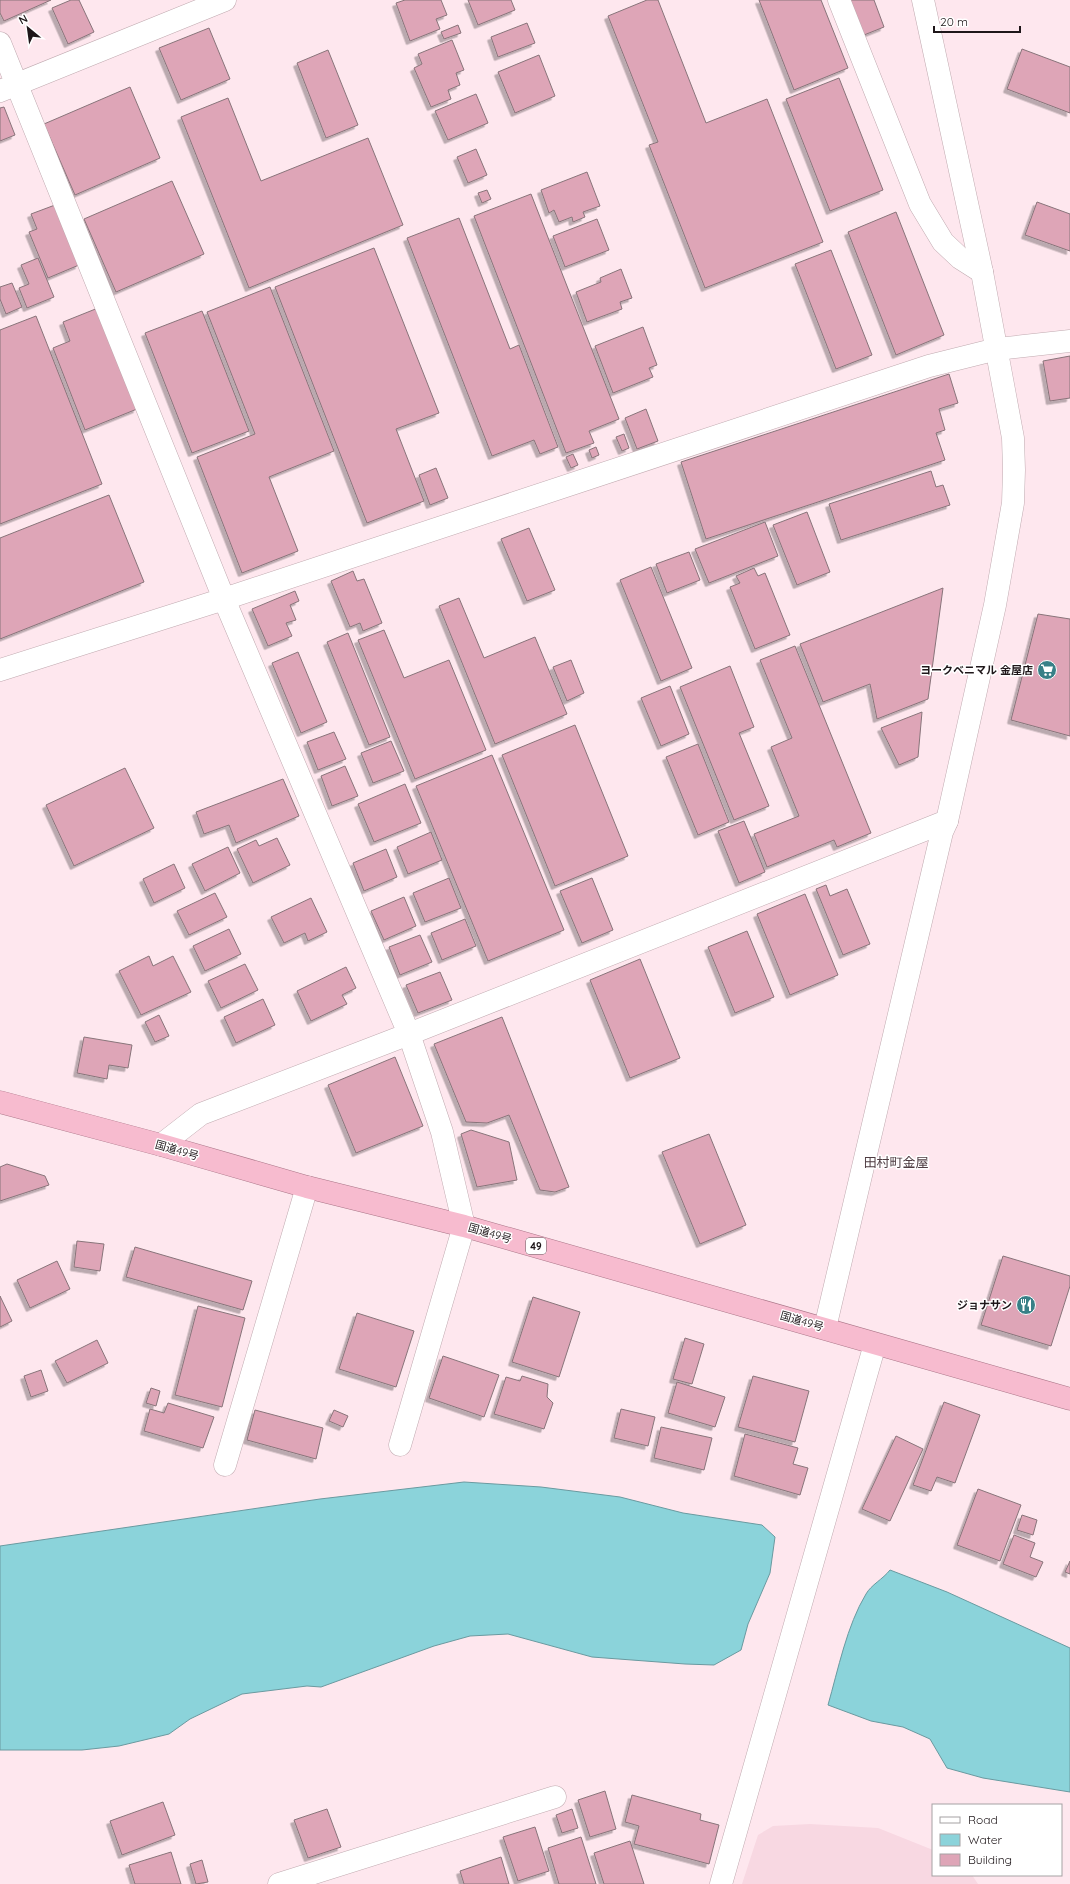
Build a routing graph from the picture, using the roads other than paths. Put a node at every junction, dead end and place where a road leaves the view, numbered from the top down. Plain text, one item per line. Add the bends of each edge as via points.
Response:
1 (225, 0) edge
2 (839, 0) edge
3 (923, 0) edge
4 (0, 43) edge
5 (8, 88) edge
6 (982, 272) junction
7 (1070, 342) edge
8 (998, 349) junction
9 (224, 598) junction
10 (0, 670) edge
11 (947, 821) junction
12 (409, 1034) junction
13 (0, 1102) edge
14 (161, 1145) junction
15 (306, 1187) junction
16 (464, 1226) junction
17 (825, 1328) junction
18 (875, 1344) junction
19 (1070, 1399) edge
20 (400, 1445) dead end
21 (225, 1465) dead end
22 (555, 1797) dead end
23 (279, 1884) edge
24 (721, 1884) edge

1 - 5 street
2 - 6 street via 920,204 943,242 960,258
3 - 6 street
4 - 5 street
5 - 9 street
6 - 8 street
7 - 8 street
8 - 9 street via 929,366
8 - 11 street via 1012,438 1013,503 995,605
9 - 10 street
9 - 12 street
11 - 12 street
11 - 17 street via 940,840
12 - 14 street via 201,1114
12 - 16 street via 442,1132
13 - 14 highway, 国道49号 / 49
14 - 15 highway, 国道49号 / 49
15 - 16 highway, 国道49号 / 49
15 - 21 street
16 - 17 highway, 国道49号 / 49
16 - 20 street
17 - 18 highway, 国道49号 / 49
18 - 19 highway, 国道49号 / 49
18 - 24 street
22 - 23 street

